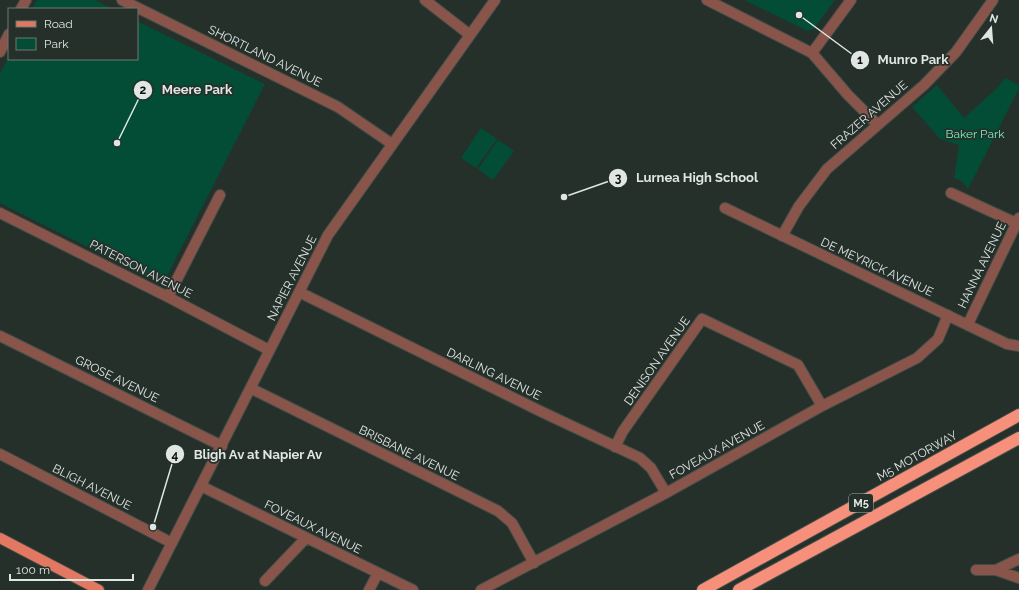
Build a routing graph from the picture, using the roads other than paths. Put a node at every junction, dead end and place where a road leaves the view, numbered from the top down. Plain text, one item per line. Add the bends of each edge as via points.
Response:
1 (122, 0) edge
2 (425, 0) edge
3 (495, 0) edge
4 (708, 0) edge
5 (851, 0) edge
6 (993, 0) edge
7 (470, 34) junction
8 (8, 36) edge
9 (0, 52) edge
10 (812, 53) junction
11 (877, 124) junction
12 (392, 144) junction
13 (951, 193) dead end
14 (220, 195) dead end
15 (725, 208) dead end
16 (0, 214) edge
17 (1018, 220) edge
18 (782, 236) junction
19 (299, 292) junction
20 (168, 297) junction
21 (948, 315) junction
22 (968, 324) junction
23 (0, 336) edge
24 (1019, 346) edge
25 (269, 350) junction
26 (252, 389) junction
27 (822, 406) junction
28 (1019, 415) edge
29 (1019, 438) edge
30 (222, 446) junction
31 (615, 447) junction
32 (0, 454) edge
33 (201, 486) junction
34 (666, 493) junction
35 (0, 538) edge
36 (306, 538) junction
37 (172, 543) junction
38 (1019, 559) edge
39 (534, 563) junction
40 (976, 570) dead end
41 (996, 570) junction
42 (378, 573) junction
43 (1019, 578) edge
44 (265, 581) dead end
45 (99, 590) edge
46 (148, 590) edge
47 (369, 590) edge
48 (412, 590) edge
49 (481, 590) edge
50 (703, 590) edge
51 (739, 590) edge

1 - 12 street, SHORTLAND AVENUE via 338,107
2 - 7 street
3 - 7 street, NAPIER AVENUE
4 - 10 street
5 - 10 street
6 - 11 street, FRAZER AVENUE via 956,52 924,85
7 - 12 street, NAPIER AVENUE
8 - 9 street
10 - 11 street
11 - 18 street, FRAZER AVENUE via 827,169 799,206
12 - 19 street, NAPIER AVENUE via 332,230
13 - 17 street
14 - 20 street
15 - 18 street, DE MEYRICK AVENUE
16 - 20 street, PATERSON AVENUE
17 - 22 street, HANNA AVENUE
18 - 21 street, DE MEYRICK AVENUE
19 - 25 street, NAPIER AVENUE
19 - 31 street, DARLING AVENUE
20 - 25 street, PATERSON AVENUE
21 - 22 street, DE MEYRICK AVENUE
21 - 27 street, FOVEAUX AVENUE via 938,339 917,358
22 - 24 street, DE MEYRICK AVENUE via 1007,344
23 - 30 street, GROSE AVENUE
25 - 26 street, NAPIER AVENUE
26 - 30 street, NAPIER AVENUE
26 - 39 street, BRISBANE AVENUE via 498,511 512,523
27 - 31 street, DENISON AVENUE via 798,365 702,319 623,431
27 - 34 street, FOVEAUX AVENUE
28 - 50 highway, M5 MOTORWAY / M5
29 - 51 highway, M5
30 - 33 street, NAPIER AVENUE
31 - 34 street, DARLING AVENUE via 646,462
32 - 37 street, BLIGH AVENUE
33 - 36 street, FOVEAUX AVENUE
33 - 37 street, NAPIER AVENUE
34 - 39 street, FOVEAUX AVENUE
35 - 45 main road
36 - 42 street, FOVEAUX AVENUE
36 - 44 street
37 - 46 street, NAPIER AVENUE
38 - 41 street
39 - 49 street, FOVEAUX AVENUE
40 - 41 street
41 - 43 street
42 - 47 street
42 - 48 street, FOVEAUX AVENUE

